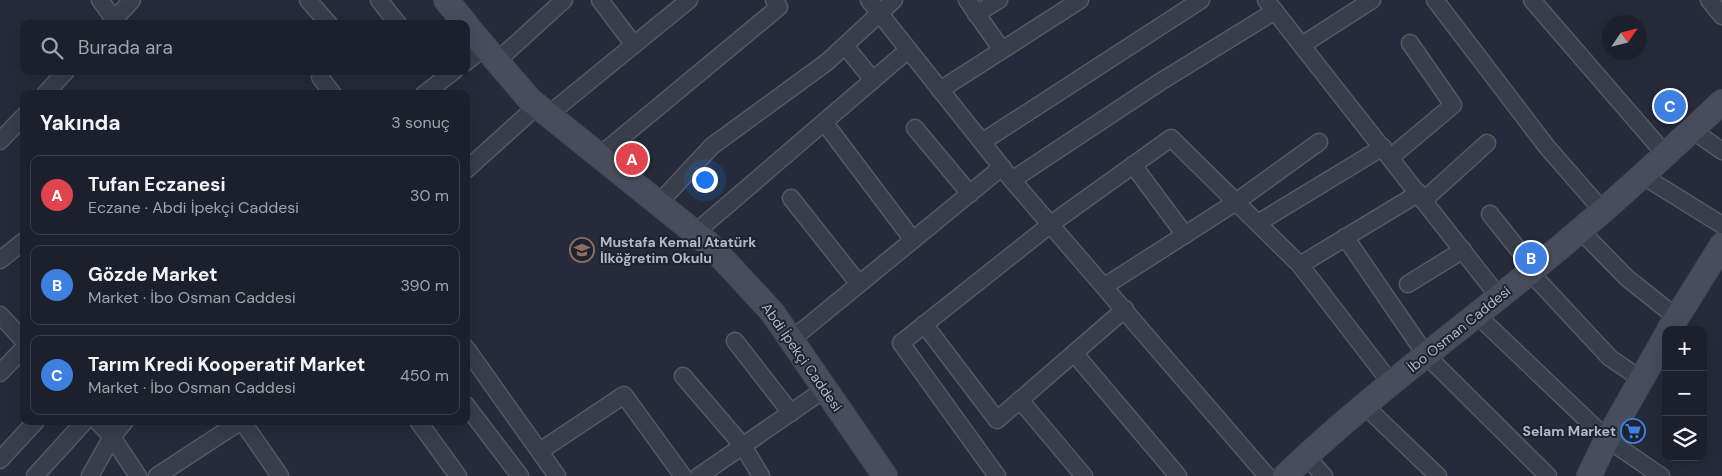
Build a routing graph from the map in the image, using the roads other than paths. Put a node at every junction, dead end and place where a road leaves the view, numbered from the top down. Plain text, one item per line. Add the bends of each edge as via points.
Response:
1 (100, 0) edge
2 (132, 0) edge
3 (308, 0) edge
4 (379, 0) edge
5 (564, 0) edge
6 (600, 0) edge
7 (689, 0) edge
8 (774, 0) edge
9 (869, 0) edge
10 (894, 0) edge
11 (967, 0) edge
12 (1000, 0) edge
13 (1080, 0) edge
14 (1201, 0) edge
15 (1372, 0) edge
16 (1435, 0) edge
17 (1532, 0) edge
18 (1709, 0) edge
19 (1270, 6) edge
20 (879, 14) junction
21 (976, 14) junction
22 (1722, 16) edge
23 (111, 20) edge
24 (114, 20) edge
25 (326, 20) edge
26 (395, 20) edge
27 (470, 26) edge
28 (1410, 43) dead end
29 (634, 45) junction
30 (1302, 45) junction
31 (845, 46) junction
32 (908, 50) junction
33 (1002, 50) junction
34 (491, 54) junction
35 (470, 61) edge
36 (62, 75) edge
37 (449, 75) edge
38 (320, 77) dead end
39 (873, 80) junction
40 (49, 90) edge
41 (330, 90) edge
42 (429, 90) edge
43 (940, 90) junction
44 (1722, 102) edge
45 (543, 110) junction
46 (20, 120) edge
47 (824, 122) junction
48 (915, 128) dead end
49 (1692, 130) junction
50 (0, 141) edge
51 (982, 142) junction
52 (1319, 142) dead end
53 (1487, 143) dead end
54 (1722, 151) edge
55 (1387, 152) junction
56 (1666, 154) junction
57 (599, 156) junction
58 (1133, 165) junction
59 (470, 167) edge
60 (1002, 167) junction
61 (1643, 176) junction
62 (1012, 180) junction
63 (970, 194) junction
64 (1422, 197) junction
65 (791, 198) dead end
66 (1236, 202) junction
67 (659, 203) junction
68 (1602, 210) junction
69 (1490, 214) dead end
70 (1258, 223) junction
71 (1051, 224) junction
72 (1722, 225) edge
73 (1580, 230) junction
74 (696, 232) junction
75 (1185, 235) junction
76 (1345, 237) junction
77 (913, 240) junction
78 (20, 244) edge
79 (1463, 250) junction
80 (1719, 255) edge
81 (0, 260) edge
82 (1300, 265) junction
83 (1532, 270) junction
84 (859, 284) junction
85 (1408, 284) dead end
86 (1105, 286) junction
87 (1499, 297) junction
88 (1125, 309) junction
89 (1477, 315) junction
90 (0, 316) edge
91 (924, 324) junction
92 (1669, 326) edge
93 (1672, 326) edge
94 (20, 331) edge
95 (792, 340) junction
96 (735, 341) dead end
97 (1662, 344) edge
98 (20, 352) edge
99 (1074, 353) junction
100 (470, 354) edge
101 (1426, 355) junction
102 (0, 373) edge
103 (683, 376) dead end
104 (1641, 380) junction
105 (1391, 383) junction
106 (825, 389) junction
107 (1020, 400) junction
108 (1364, 405) junction
109 (470, 410) edge
110 (791, 413) junction
111 (32, 425) edge
112 (81, 425) edge
113 (101, 425) edge
114 (122, 425) edge
115 (236, 425) edge
116 (245, 425) edge
117 (421, 425) edge
118 (112, 437) junction
119 (1607, 439) junction
120 (743, 446) junction
121 (540, 451) junction
122 (1306, 456) junction
123 (0, 460) edge
124 (35, 476) edge
125 (90, 476) edge
126 (138, 476) edge
127 (157, 476) edge
128 (280, 476) edge
129 (458, 476) edge
130 (520, 476) edge
131 (557, 476) edge
132 (683, 476) edge
133 (699, 476) edge
134 (761, 476) edge
135 (885, 476) edge
136 (997, 476) edge
137 (1084, 476) edge
138 (1178, 476) edge
139 (1267, 476) edge
140 (1285, 476) edge
141 (1324, 476) edge
142 (1438, 476) edge
143 (1548, 476) edge
144 (1589, 476) edge
145 (1660, 476) edge

1 - 23 street
2 - 24 street
3 - 25 street
4 - 26 street
5 - 34 street
6 - 29 street
7 - 29 street
8 - 57 street via 779,7
9 - 20 street
10 - 20 street
11 - 21 street
12 - 21 street
13 - 33 street
14 - 51 street
15 - 30 street
16 - 68 street via 1547,147
17 - 56 street
18 - 22 street
19 - 30 street
19 - 62 street
20 - 31 street
20 - 32 street
21 - 33 street
27 - 34 main road, Abdi İpekçi Caddesi
28 - 55 street via 1452,105
29 - 45 street
30 - 55 street
31 - 39 street
31 - 67 street via 712,146
32 - 39 street
32 - 43 street
33 - 43 street
34 - 35 street
34 - 45 main road, Abdi İpekçi Caddesi
36 - 40 street
37 - 42 street
38 - 41 street
39 - 47 street
43 - 51 street
44 - 49 main road, İbo Osman Caddesi
45 - 57 main road, Abdi İpekçi Caddesi
45 - 59 street
46 - 50 street
47 - 74 street
47 - 77 street
48 - 63 street
49 - 54 street
49 - 56 main road, İbo Osman Caddesi
51 - 60 street
52 - 66 street
53 - 64 street
55 - 64 street
55 - 70 street
56 - 61 main road, İbo Osman Caddesi
57 - 67 main road, Abdi İpekçi Caddesi
58 - 66 street via 1171,138
58 - 71 street
58 - 75 street
60 - 62 street
60 - 63 street
61 - 68 main road, İbo Osman Caddesi
61 - 72 street
62 - 71 street
63 - 77 street
64 - 76 street
64 - 79 street
65 - 84 street
66 - 70 street
66 - 75 street
67 - 74 main road, Abdi İpekçi Caddesi
68 - 73 main road, İbo Osman Caddesi
69 - 83 street
70 - 82 street
71 - 86 street
71 - 91 street
73 - 83 main road, İbo Osman Caddesi
73 - 92 street
74 - 95 main road, Abdi İpekçi Caddesi via 772,312
75 - 86 street
76 - 82 street
76 - 101 street
77 - 84 street
78 - 81 street
79 - 85 street
79 - 87 street
80 - 93 main road
82 - 105 street
83 - 87 main road, İbo Osman Caddesi
83 - 104 street via 1610,358
84 - 95 street
86 - 88 street
87 - 89 main road, İbo Osman Caddesi
88 - 99 street
88 - 139 street
89 - 101 main road, İbo Osman Caddesi
89 - 119 street
90 - 94 street
91 - 107 street via 997,420
91 - 136 street via 901,343
95 - 106 main road, Abdi İpekçi Caddesi
96 - 110 street
97 - 104 main road
98 - 102 street
99 - 107 street
99 - 138 street
100 - 121 street
101 - 105 main road, İbo Osman Caddesi
101 - 143 street
103 - 120 street
104 - 119 main road
105 - 108 main road, İbo Osman Caddesi
106 - 110 street
106 - 135 main road, Abdi İpekçi Caddesi
107 - 137 street
108 - 122 main road, İbo Osman Caddesi
108 - 142 street
109 - 130 street
110 - 120 street
111 - 123 street
112 - 124 street
113 - 118 street
114 - 118 street
115 - 127 street
116 - 128 street
117 - 129 street
118 - 125 street
118 - 126 street
119 - 144 main road
119 - 145 street
120 - 133 street
120 - 134 street
121 - 131 street
121 - 132 street via 624,395
122 - 140 main road, İbo Osman Caddesi
122 - 141 street

